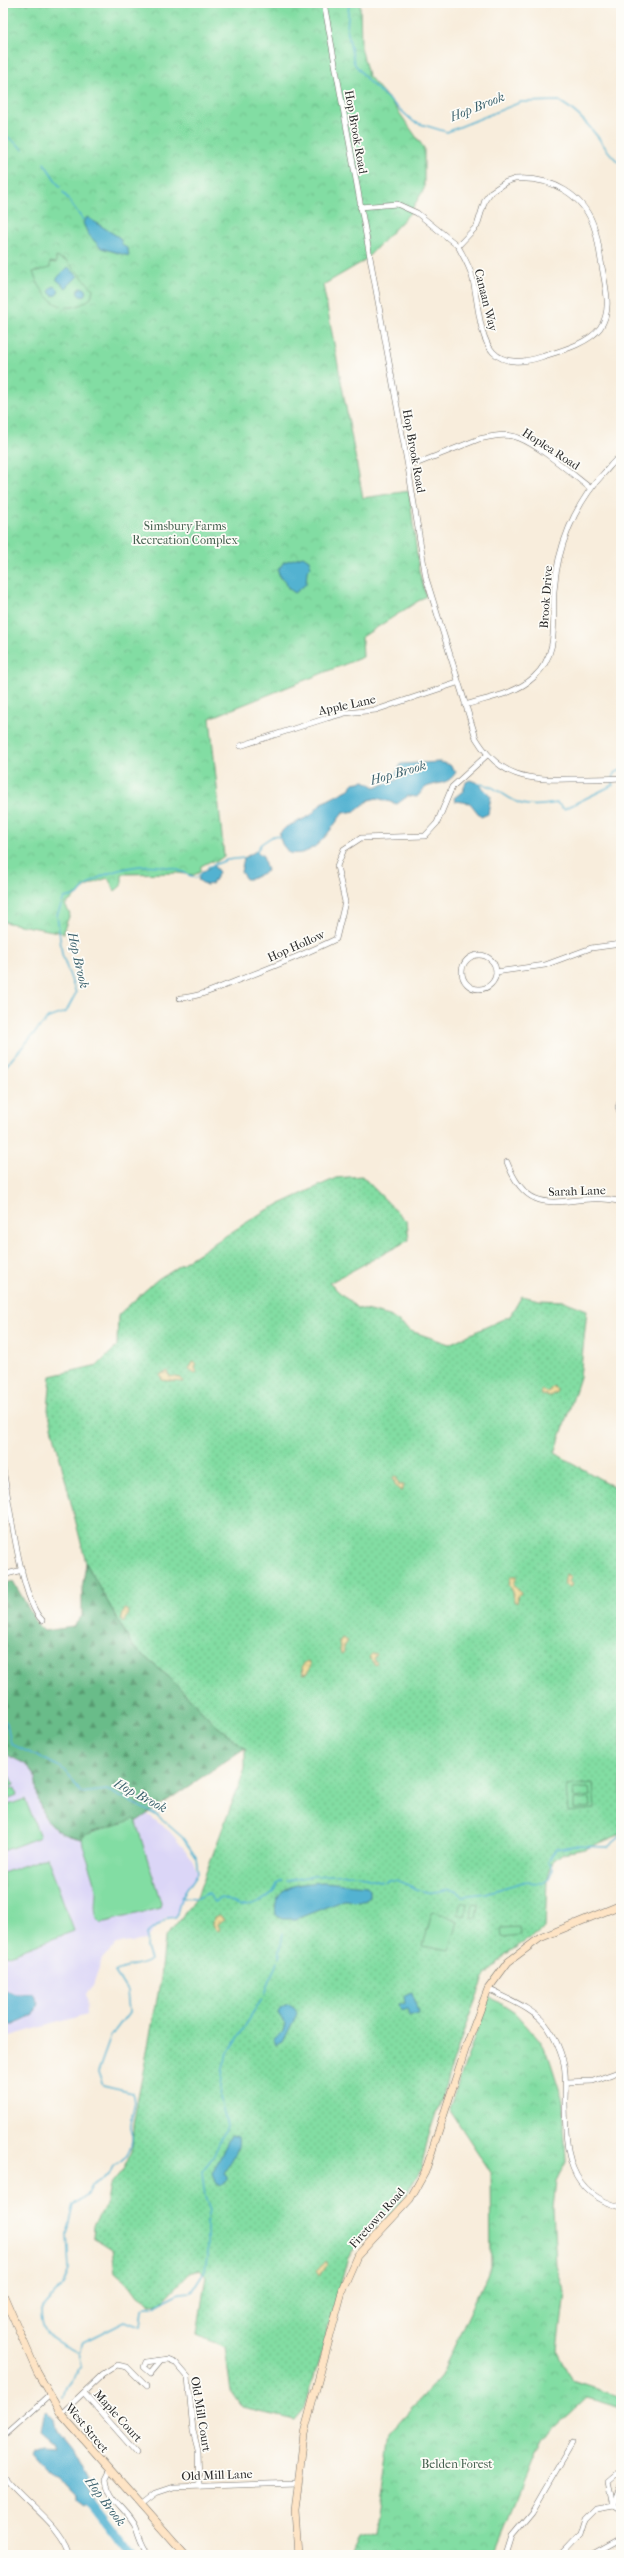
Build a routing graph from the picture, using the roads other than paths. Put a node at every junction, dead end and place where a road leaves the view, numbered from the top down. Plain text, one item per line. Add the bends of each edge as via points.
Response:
1 (324, 3) edge
2 (360, 207) junction
3 (458, 246) junction
4 (621, 456) edge
5 (408, 467) junction
6 (590, 488) junction
7 (457, 683) junction
8 (465, 705) junction
9 (240, 746) dead end
10 (486, 756) junction
11 (616, 778) edge
12 (621, 944) edge
13 (496, 972) junction
14 (180, 998) dead end
15 (621, 1099) edge
16 (621, 1115) edge
17 (507, 1162) dead end
18 (621, 1202) edge
19 (3, 1469) edge
20 (22, 1570) junction
21 (3, 1575) edge
22 (42, 1620) dead end
23 (621, 1905) edge
24 (488, 1989) junction
25 (621, 2071) edge
26 (566, 2082) junction
27 (621, 2207) edge
28 (3, 2294) edge
29 (162, 2361) dead end
30 (146, 2386) dead end
31 (85, 2394) junction
32 (49, 2396) junction
33 (61, 2414) junction
34 (3, 2437) edge
35 (572, 2443) dead end
36 (136, 2452) dead end
37 (110, 2471) junction
38 (621, 2471) edge
39 (3, 2474) edge
40 (298, 2483) junction
41 (199, 2486) junction
42 (621, 2486) edge
43 (142, 2504) junction
44 (614, 2505) junction
45 (621, 2510) edge
46 (621, 2539) edge
47 (70, 2555) edge
48 (149, 2555) edge
49 (186, 2555) edge
50 (298, 2555) edge
51 (506, 2555) edge
52 (561, 2555) edge
53 (592, 2555) edge

1 - 2 street, Hop Brook Road
2 - 3 street, Canaan Way via 397,204 417,213
2 - 5 street, Hop Brook Road
3 - 3 street, Canaan Way via 472,276 487,343 499,357 524,362 547,356 589,339 604,320 607,300 593,223 575,198 554,184 525,178 506,182 497,187 485,200 476,226
4 - 6 street, Brook Drive
5 - 6 street, Hoplea Road via 480,439 512,436 520,438
5 - 7 street, Hop Brook Road via 426,578
6 - 8 street, Brook Drive via 567,532 558,560 554,591 554,639 549,658 534,677 514,691
7 - 8 street, Hop Brook Road
7 - 9 street, Apple Lane via 376,710 345,713
8 - 10 street, Hop Brook Road via 476,738
10 - 11 street, Hop Brook Road via 517,776 537,780
10 - 14 street, Hop Hollow via 452,787 439,820 425,836 361,838 344,849 337,866 345,902 336,939 291,960 214,990
12 - 13 street via 591,948 545,965
13 - 13 street via 492,961 477,955 464,964 462,975 467,984 480,990 493,982
15 - 16 street via 618,1107
17 - 18 street, Sarah Lane via 517,1184 536,1201 592,1198
19 - 20 street
20 - 21 street
20 - 22 street via 33,1610
23 - 24 street, Firetown Road via 540,1938 508,1962
24 - 26 street via 529,2011 549,2028 563,2061
24 - 40 street, Firetown Road via 423,2177 410,2199 371,2239 350,2269 307,2421
25 - 26 street via 593,2081
26 - 27 street via 565,2116 570,2165 580,2183 594,2196
28 - 32 street, West Street
29 - 41 street, Old Mill Court via 168,2359 175,2362 188,2377 193,2431 198,2450
30 - 31 street, Maple Court via 127,2367 118,2365 103,2374
31 - 33 street, Maple Court
31 - 36 street, Maple Court
32 - 33 street, West Street
32 - 34 street
33 - 37 street, West Street
35 - 51 street via 532,2512 512,2536
37 - 43 street, West Street
37 - 48 street via 106,2479 111,2495 136,2527 141,2546
38 - 44 street via 608,2482
39 - 47 street via 20,2496 53,2526 65,2542
40 - 41 street, Old Mill Lane
40 - 50 street, Firetown Road via 295,2530
41 - 43 street, Old Mill Lane via 166,2488
42 - 44 street
43 - 49 street, West Street
44 - 45 street
44 - 52 street via 596,2508 585,2519 580,2536
46 - 53 street

